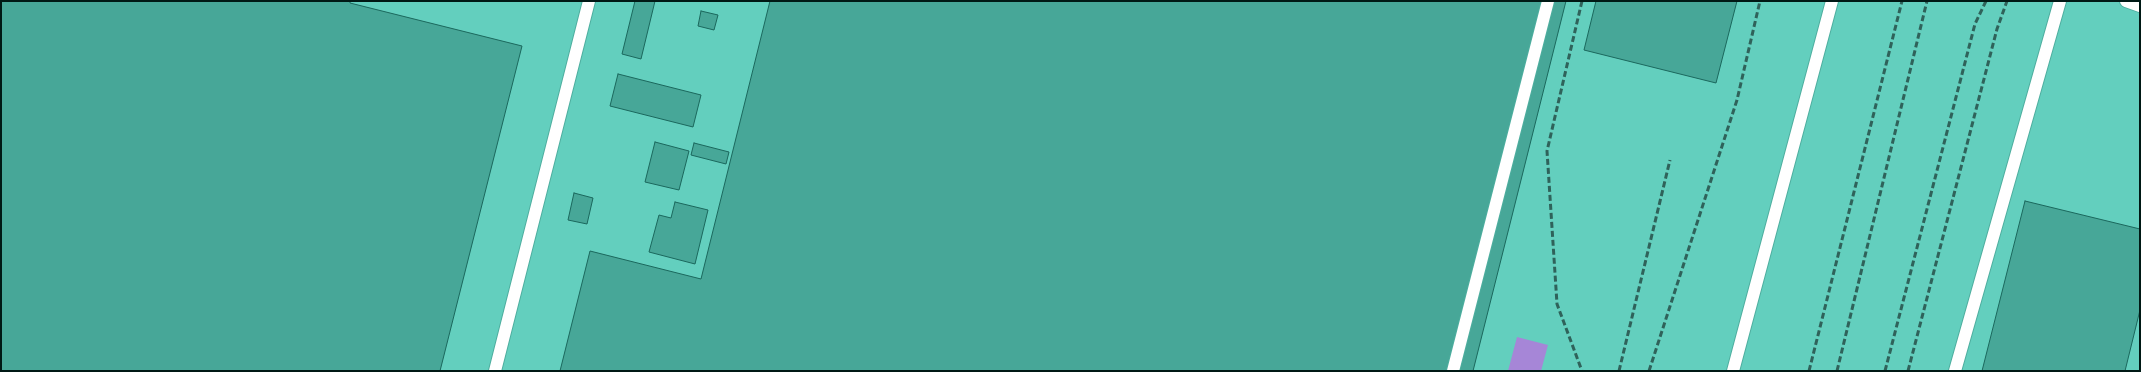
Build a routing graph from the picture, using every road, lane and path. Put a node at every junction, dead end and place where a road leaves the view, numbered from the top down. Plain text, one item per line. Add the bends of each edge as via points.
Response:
1 (589, 1) edge
2 (1548, 1) edge
3 (1832, 1) edge
4 (2060, 1) edge
5 (2126, 1) edge
6 (2140, 6) edge
7 (495, 371) edge
8 (1453, 371) edge
9 (1733, 371) edge
10 (1955, 371) edge

1 - 7 lane
2 - 8 lane
3 - 9 lane
4 - 10 lane
5 - 6 lane

